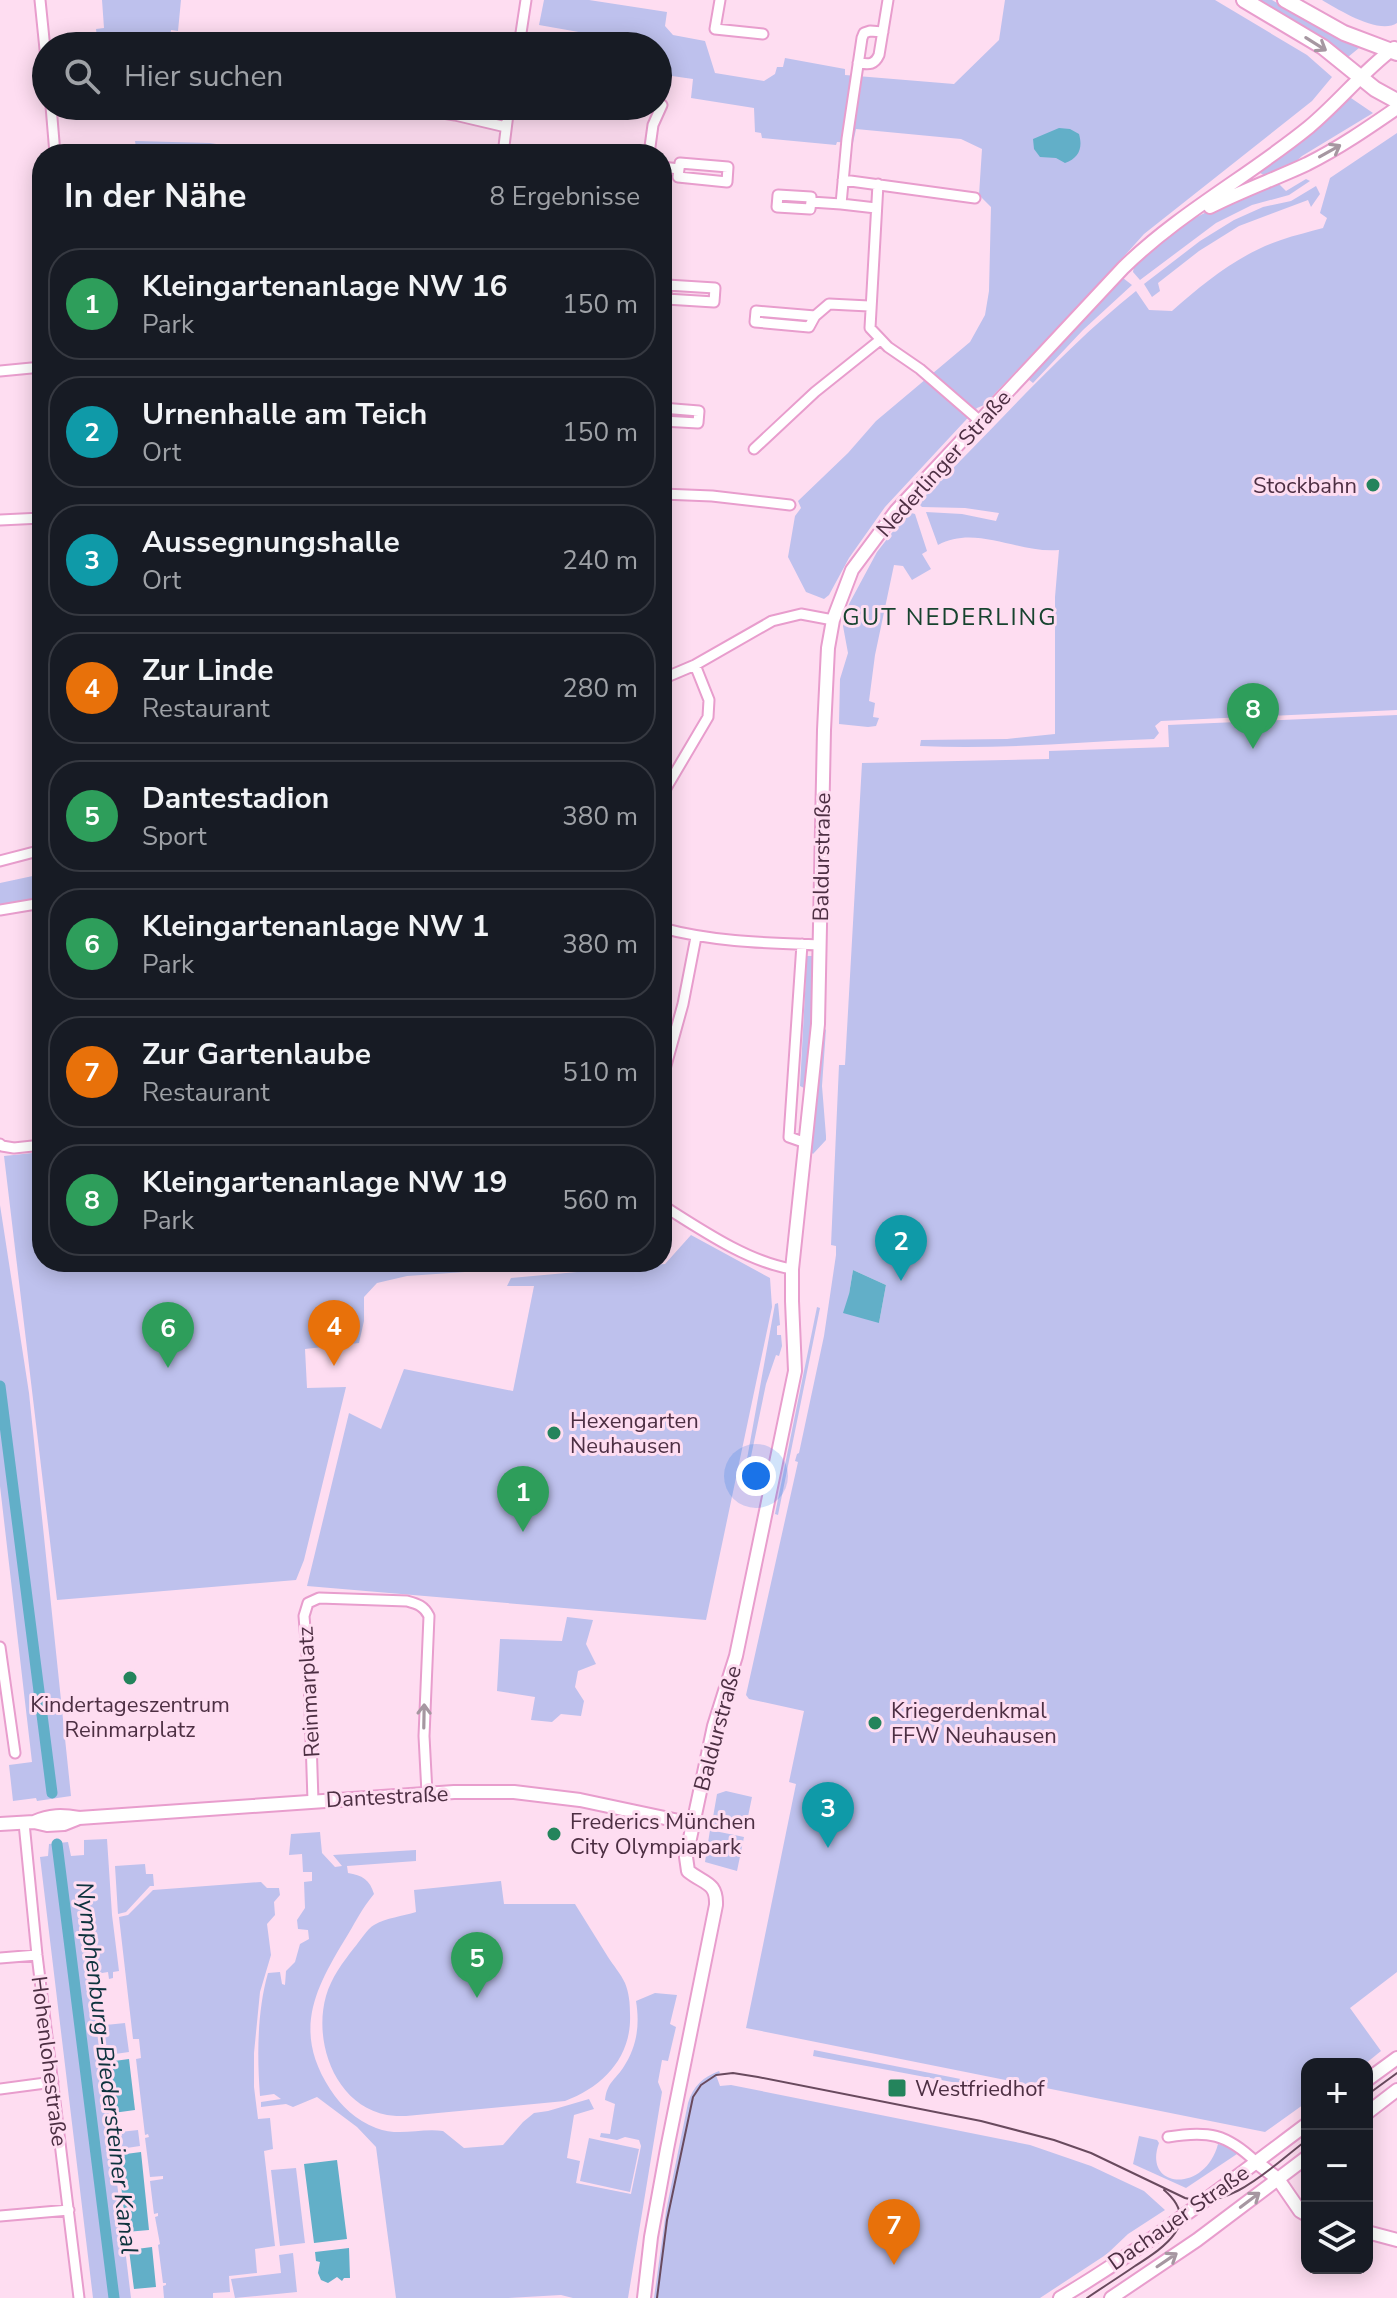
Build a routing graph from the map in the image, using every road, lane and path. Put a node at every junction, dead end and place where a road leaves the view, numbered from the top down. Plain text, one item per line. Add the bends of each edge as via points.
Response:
1 (40, 0) edge
2 (526, 0) edge
3 (720, 0) edge
4 (888, 0) edge
5 (1244, 0) edge
6 (1285, 0) edge
7 (43, 32) edge
8 (521, 32) edge
9 (883, 32) junction
10 (763, 34) dead end
11 (1395, 50) edge
12 (858, 63) junction
13 (1359, 77) junction
14 (1397, 101) edge
15 (1397, 108) edge
16 (52, 120) edge
17 (476, 120) edge
18 (507, 120) edge
19 (655, 120) edge
20 (506, 127) junction
21 (54, 144) edge
22 (504, 144) edge
23 (650, 144) edge
24 (672, 168) edge
25 (679, 169) junction
26 (843, 180) junction
27 (878, 184) junction
28 (975, 198) dead end
29 (811, 202) dead end
30 (841, 204) junction
31 (876, 208) junction
32 (1175, 224) junction
33 (672, 285) edge
34 (672, 299) edge
35 (869, 306) junction
36 (815, 316) junction
37 (880, 340) junction
38 (32, 368) edge
39 (0, 371) edge
40 (672, 409) edge
41 (980, 421) junction
42 (672, 422) edge
43 (754, 449) dead end
44 (672, 494) edge
45 (790, 505) dead end
46 (32, 518) edge
47 (0, 520) edge
48 (833, 620) junction
49 (695, 665) junction
50 (672, 675) edge
51 (672, 778) edge
52 (32, 853) edge
53 (0, 861) edge
54 (32, 905) edge
55 (0, 910) edge
56 (672, 931) edge
57 (696, 937) junction
58 (802, 944) junction
59 (819, 945) junction
60 (672, 1044) edge
61 (793, 1092) junction
62 (811, 1094) junction
63 (806, 1143) junction
64 (1, 1145) edge
65 (32, 1146) edge
66 (672, 1211) edge
67 (792, 1269) junction
68 (0, 1647) edge
69 (15, 1753) dead end
70 (427, 1793) junction
71 (313, 1801) junction
72 (29, 1823) junction
73 (0, 1824) edge
74 (693, 1824) junction
75 (37, 1955) junction
76 (0, 1958) edge
77 (1397, 2058) edge
78 (1373, 2076) edge
79 (53, 2082) junction
80 (0, 2089) edge
81 (1397, 2090) edge
82 (1373, 2108) edge
83 (1301, 2128) edge
84 (1168, 2137) dead end
85 (1256, 2162) junction
86 (1301, 2162) edge
87 (1278, 2179) junction
88 (69, 2210) junction
89 (1301, 2212) edge
90 (0, 2216) edge
91 (1373, 2234) edge
92 (1397, 2240) edge
93 (79, 2298) edge
94 (644, 2298) edge
95 (1060, 2298) edge
96 (1111, 2298) edge

1 - 7 street
2 - 8 street
3 - 10 street via 715,29
4 - 9 street
5 -> 13 main road via 1323,47
6 - 11 main road via 1344,33
9 - 12 street via 876,62
9 - 12 street via 864,33
11 - 13 street, Nederlinger Straße
12 - 26 street
13 - 14 main road
13 - 32 street, Nederlinger Straße via 1312,125
32 -> 15 street, Nederlinger Straße via 1310,162
16 - 21 street
17 - 20 street
18 - 20 street
19 - 23 street
20 - 22 street
24 - 25 street
25 - 25 street via 680,163 728,167 727,182 678,177
26 - 27 street
26 - 30 street
27 - 28 street
27 - 31 street
29 - 30 street
30 - 31 street
31 - 35 street
32 - 41 street, Nederlinger Straße via 1123,268
33 - 34 street via 715,288 714,302
35 - 36 street via 829,304
35 - 37 street via 870,328
36 - 36 street via 809,327 755,322 756,311
37 - 41 street
37 - 43 street
38 - 39 street
40 - 42 street via 699,411 698,423
41 - 48 street, Nederlinger Straße via 896,511 852,570
44 - 45 street
46 - 47 street
48 - 49 street via 801,614 772,621
48 - 59 street, Baldurstraße
49 - 50 street
49 - 51 street via 709,700 708,717
52 - 53 street
54 - 55 street
56 - 57 street
57 - 58 street
57 - 60 street
58 - 59 street
58 - 61 street, Baldurstraße
59 - 62 street, Baldurstraße
61 - 62 street
61 - 63 street, Baldurstraße via 789,1137
62 - 63 street, Baldurstraße
63 - 67 street, Baldurstraße
64 - 65 street
66 - 67 street via 735,1248
67 - 74 street, Baldurstraße via 795,1371 736,1656
68 - 69 street
70 - 71 street, Dantestraße
70 -> 71 street, Reinmarplatz via 426,1610 407,1601 319,1598 308,1603 304,1616
70 - 74 street, Dantestraße via 514,1792
71 - 72 street, Dantestraße via 79,1818 58,1815
72 - 73 street, Dantestraße
72 - 75 street, Hohenlohestraße
74 - 94 street, Baldurstraße via 686,1866 713,1888 716,1905 651,2237
75 - 76 street
75 - 79 street, Hohenlohestraße
77 - 78 street
79 - 80 street
79 - 88 street, Hohenlohestraße
81 - 82 street
83 - 85 street, Dachauer Straße
84 - 85 street via 1186,2133 1228,2140
85 - 87 street, Dachauer Straße
85 - 95 street, Dachauer Straße
86 - 87 street, Dachauer Straße
87 - 89 street
96 -> 87 street, Dachauer Straße
88 - 90 street
88 - 93 street, Hohenlohestraße
91 - 92 street

